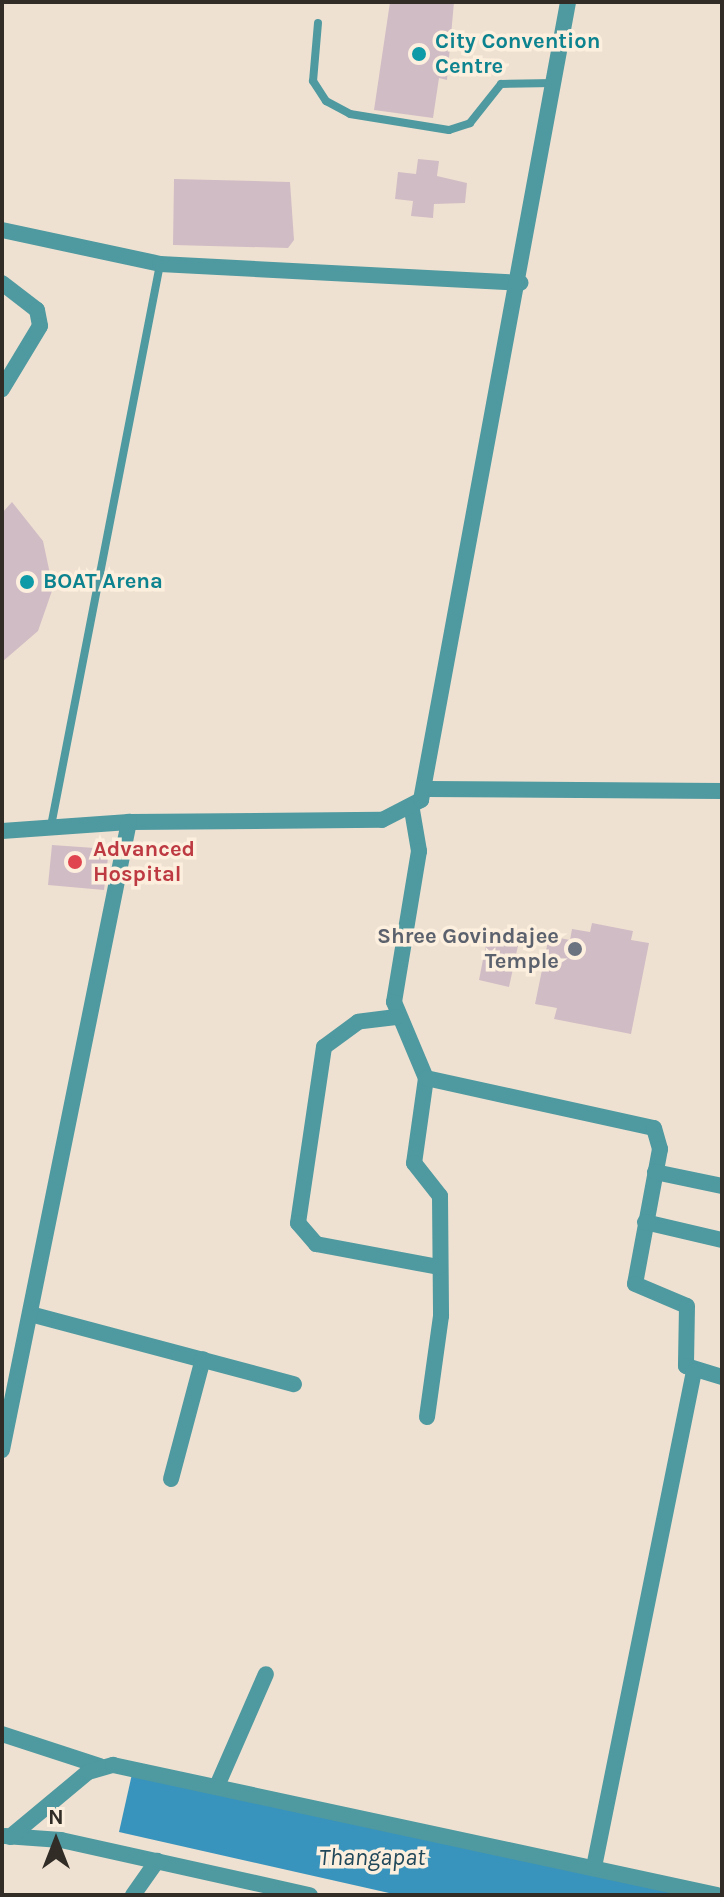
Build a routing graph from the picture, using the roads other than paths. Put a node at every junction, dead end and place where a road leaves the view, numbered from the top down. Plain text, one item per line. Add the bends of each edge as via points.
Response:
1 (568, 2) edge
2 (318, 23) dead end
3 (555, 83) junction
4 (2, 230) edge
5 (160, 264) junction
6 (2, 283) edge
7 (521, 283) junction
8 (2, 389) edge
9 (428, 789) junction
10 (722, 791) edge
11 (412, 810) junction
12 (129, 822) junction
13 (51, 826) junction
14 (2, 831) edge
15 (396, 1017) junction
16 (426, 1078) junction
17 (655, 1172) junction
18 (722, 1186) edge
19 (645, 1222) junction
20 (722, 1240) edge
21 (439, 1267) junction
22 (34, 1315) junction
23 (203, 1359) junction
24 (694, 1371) junction
25 (722, 1377) edge
26 (294, 1384) dead end
27 (427, 1417) dead end
28 (2, 1450) edge
29 (171, 1479) dead end
30 (266, 1674) dead end
31 (2, 1734) edge
32 (100, 1766) junction
33 (217, 1786) junction
34 (6, 1836) edge
35 (157, 1861) junction
36 (594, 1867) junction
37 (133, 1895) edge
38 (310, 1895) edge
39 (717, 1895) edge

1 - 3 street
2 - 3 lane via 313,81 326,101 350,114 449,130 470,123 501,84
3 - 7 street
4 - 5 street
5 - 7 street
5 - 13 lane
6 - 8 street via 37,310 40,326
7 - 9 street
9 - 10 street
9 - 11 street
11 - 12 street via 382,820
11 - 15 street via 419,851 394,985
12 - 13 street
12 - 22 street
13 - 14 street
15 - 16 street
15 - 21 street via 358,1022 324,1047 298,1223 316,1244
16 - 17 street via 650,1125 659,1141
16 - 21 street via 412,1153 440,1196
17 - 18 street
17 - 19 street
19 - 20 street
19 - 24 street via 635,1284 687,1306 684,1358
21 - 27 street
22 - 23 street
22 - 28 street
23 - 26 street
23 - 29 street
24 - 25 street
24 - 36 street
30 - 33 street
31 - 32 street
32 - 33 street
32 - 34 street
33 - 36 street
34 - 35 street
35 - 37 street
35 - 38 street
36 - 39 street

